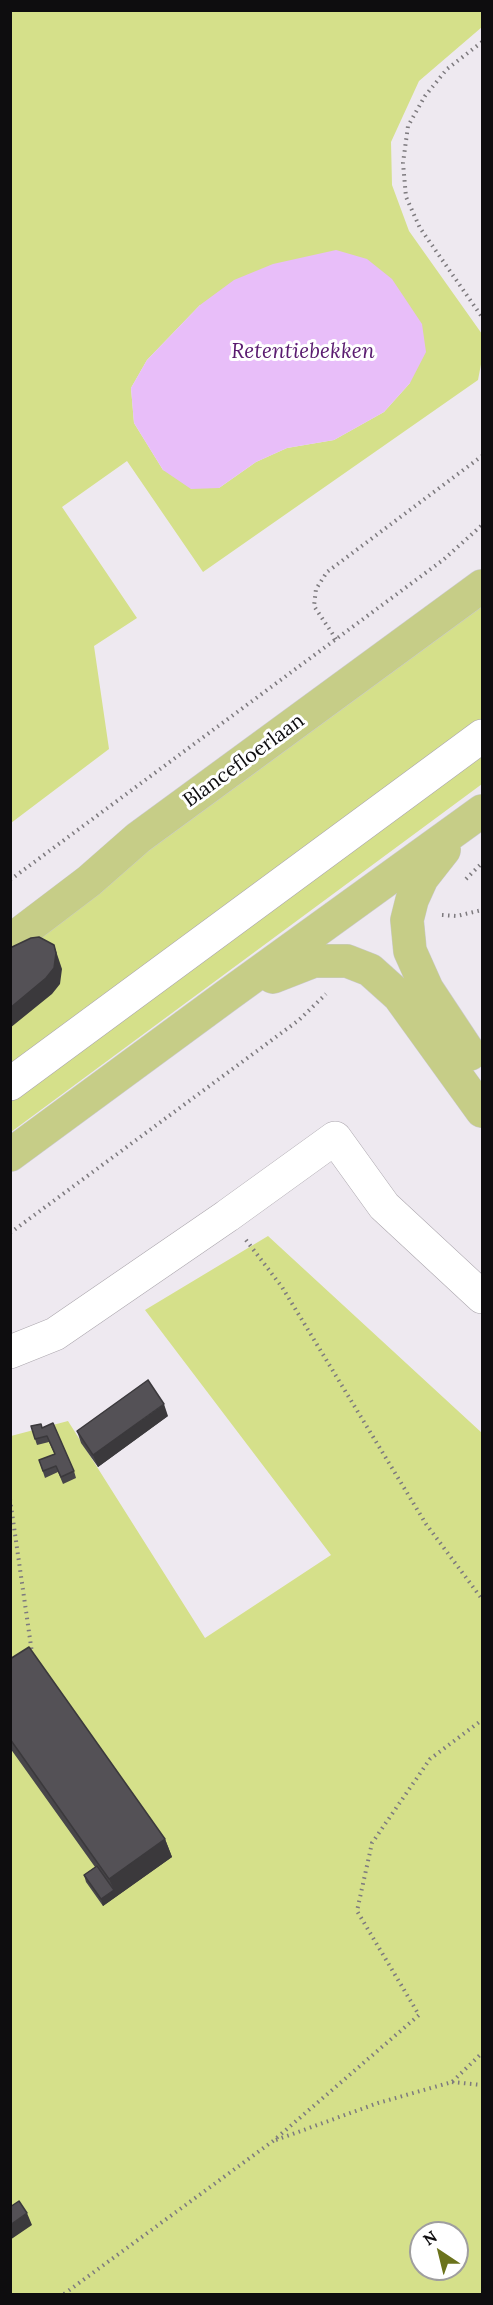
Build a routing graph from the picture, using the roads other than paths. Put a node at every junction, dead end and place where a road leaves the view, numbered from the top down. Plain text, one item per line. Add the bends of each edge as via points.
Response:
1 (483, 586) edge
2 (483, 736) edge
3 (473, 818) edge
4 (10, 940) edge
5 (229, 994) junction
6 (483, 1072) edge
7 (10, 1084) edge
8 (483, 1111) edge
9 (10, 1155) edge
10 (483, 1297) edge
11 (10, 1352) edge

1 - 4 main road, Blancefloerlaan via 138,838 89,881
2 - 7 street
3 - 5 main road
3 - 6 main road via 422,878 407,920 411,951 428,989
5 - 8 main road via 314,962 347,961 370,970 399,996
5 - 9 main road
10 - 11 street via 384,1206 335,1138 55,1334

